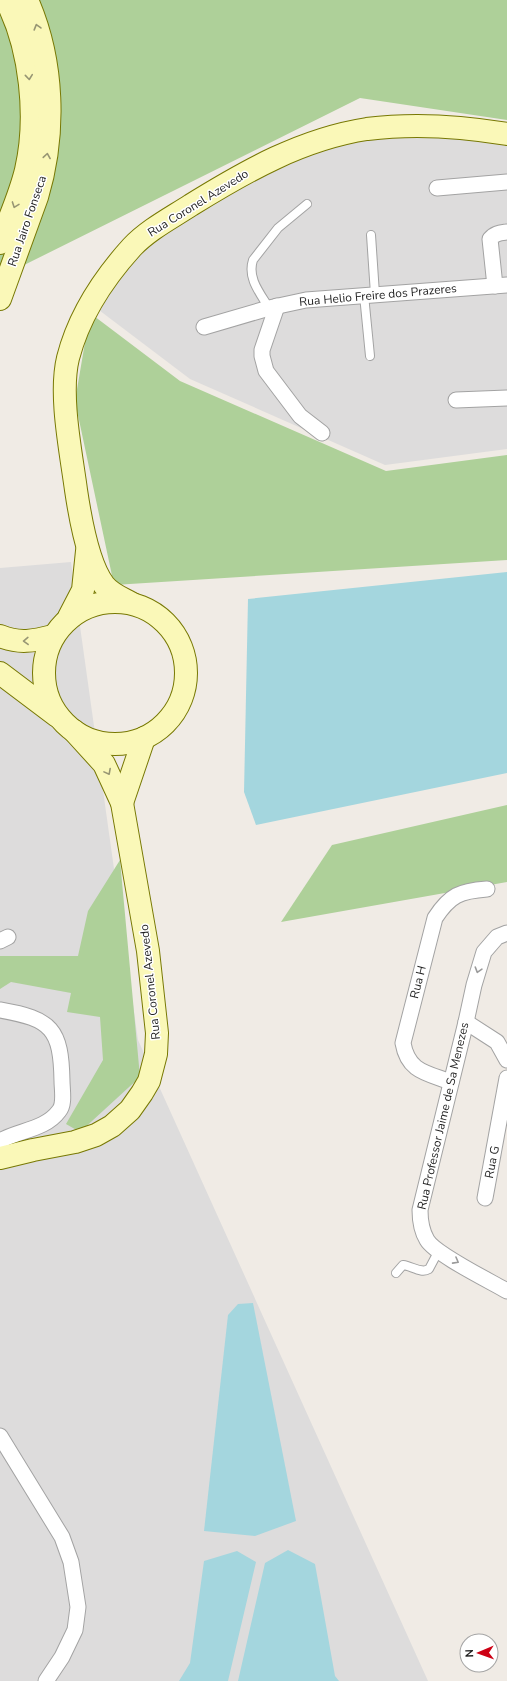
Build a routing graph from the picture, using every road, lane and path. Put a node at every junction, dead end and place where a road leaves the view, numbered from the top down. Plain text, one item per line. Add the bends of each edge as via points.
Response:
1 (6, 0) edge
2 (27, 0) edge
3 (507, 134) edge
4 (507, 182) edge
5 (437, 188) dead end
6 (307, 204) dead end
7 (507, 232) edge
8 (371, 235) dead end
9 (0, 242) edge
10 (501, 285) edge
11 (369, 295) junction
12 (0, 299) edge
13 (273, 307) junction
14 (204, 327) dead end
15 (370, 356) dead end
16 (507, 398) edge
17 (456, 400) dead end
18 (322, 433) dead end
19 (87, 546) junction
20 (131, 603) junction
21 (69, 617) junction
22 (0, 636) edge
23 (53, 636) junction
24 (0, 673) edge
25 (58, 717) junction
26 (74, 732) junction
27 (144, 738) junction
28 (122, 803) junction
29 (487, 889) dead end
30 (507, 932) edge
31 (0, 1010) edge
32 (466, 1022) junction
33 (507, 1060) edge
34 (507, 1078) edge
35 (451, 1082) junction
36 (0, 1141) edge
37 (0, 1158) edge
38 (485, 1198) dead end
39 (438, 1252) junction
40 (396, 1273) dead end
41 (507, 1291) edge
42 (0, 1436) edge
43 (46, 1681) edge

1 -> 9 main road, Rua Jairo Fonseca via 27,60 30,76 31,127 26,170
12 -> 2 main road, Rua Jairo Fonseca via 37,197 48,145 46,68 37,26
3 - 19 main road, Rua Coronel Azevedo via 445,126 406,126 365,130 317,142 287,152 237,177 163,223 133,246 87,307 72,344 66,370 70,440 77,498
4 - 5 street
6 - 13 lane via 278,228 253,260 252,277
7 - 10 street via 498,233 490,239
8 - 11 lane
10 - 11 street, Rua Helio Freire dos Prazeres
11 - 13 street, Rua Helio Freire dos Prazeres via 318,299
11 - 15 lane
13 - 14 street, Rua Helio Freire dos Prazeres
13 - 18 street via 262,350 266,371 300,416
16 - 17 street
19 - 20 main road via 104,585
19 - 21 main road via 83,590
20 - 21 main road via 109,601 88,606
20 - 27 main road via 150,610 165,622 177,638 184,656 186,676 182,696 174,713 161,728
21 - 23 main road
23 -> 22 main road via 31,642
23 - 25 main road via 45,656 43,677 48,698
24 - 25 main road
25 - 26 main road
26 - 27 main road via 90,740 108,744 126,744
26 -> 28 main road via 104,764
27 - 28 main road
28 - 37 main road, Rua Coronel Azevedo via 153,989 157,1043 149,1081 130,1110 112,1126 96,1135
29 - 35 street, Rua H via 457,895 445,903 435,918 403,1043 409,1063
30 -> 32 street, Rua Professor Jaime de Sa Menezes via 497,937 484,952
31 - 36 street via 36,1019 52,1030 62,1059 60,1110 37,1127 9,1135
32 - 33 street via 497,1042
32 - 35 street, Rua Professor Jaime de Sa Menezes
34 - 38 street, Rua G
35 - 39 street, Rua Professor Jaime de Sa Menezes via 420,1210 420,1225 427,1240
39 - 40 lane via 427,1271 403,1265
39 -> 41 street, Rua Professor Jaime de Sa Menezes
42 - 43 street via 62,1537 71,1562 78,1607 75,1630

